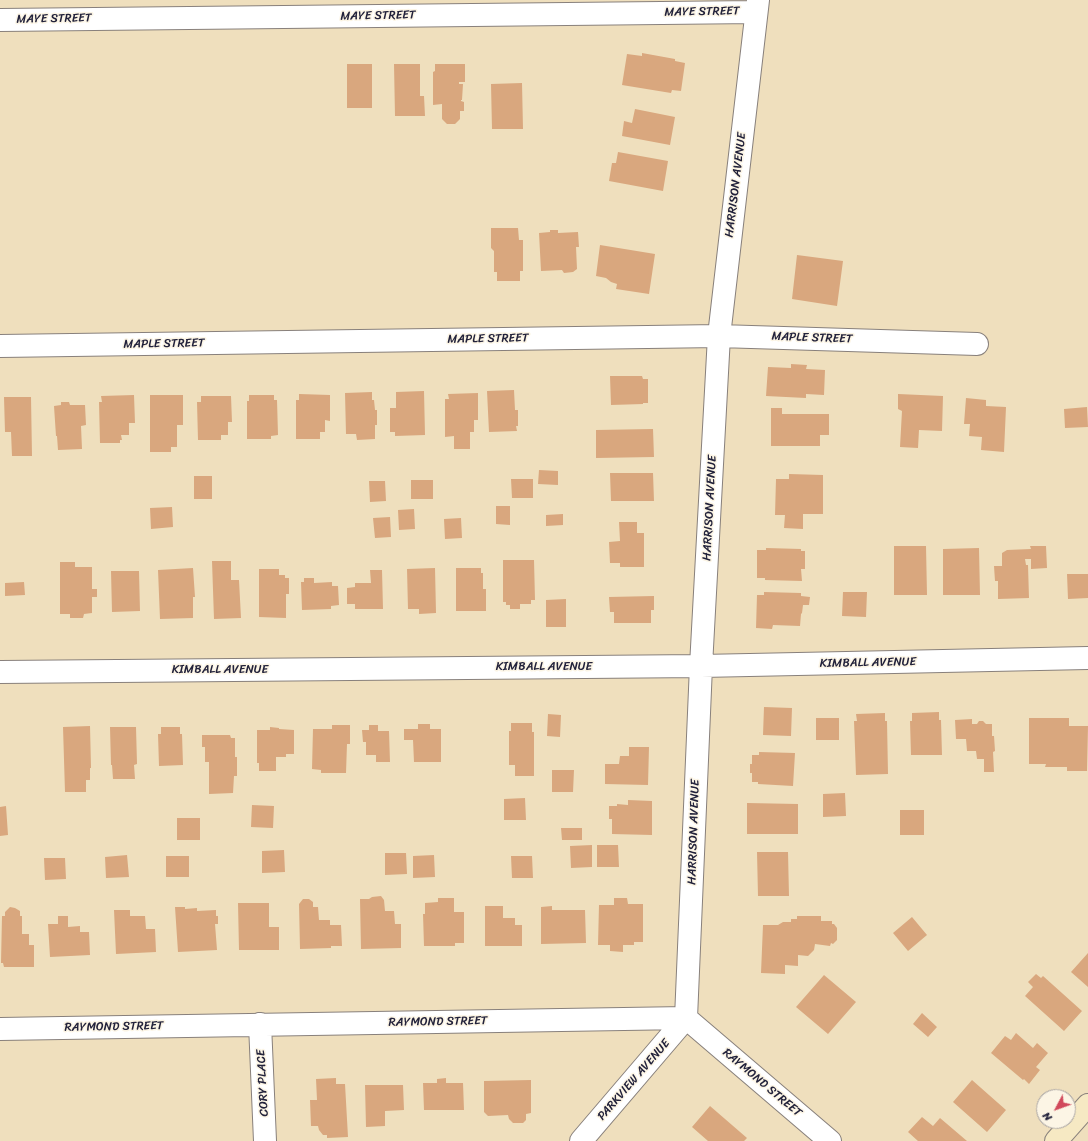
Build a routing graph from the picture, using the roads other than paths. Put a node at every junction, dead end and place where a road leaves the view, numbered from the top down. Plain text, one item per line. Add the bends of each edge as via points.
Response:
1 (757, 6) edge
2 (0, 20) edge
3 (719, 336) junction
4 (977, 344) dead end
5 (0, 346) edge
6 (1088, 658) edge
7 (701, 666) junction
8 (0, 672) edge
9 (686, 1018) junction
10 (260, 1024) junction
11 (0, 1029) edge
12 (1088, 1105) edge
13 (265, 1141) edge
14 (581, 1141) edge
15 (830, 1141) edge
16 (1056, 1141) edge

1 - 2 street, MAYE STREET
1 - 3 street, HARRISON AVENUE
3 - 4 street, MAPLE STREET
3 - 5 street, MAPLE STREET
3 - 7 street, HARRISON AVENUE
6 - 7 street, KIMBALL AVENUE
7 - 8 street, KIMBALL AVENUE
7 - 9 street, HARRISON AVENUE
9 - 10 street, RAYMOND STREET
9 - 14 street, PARKVIEW AVENUE
9 - 15 street, RAYMOND STREET
10 - 11 street, RAYMOND STREET
10 - 13 street, CORY PLACE
12 - 16 street

